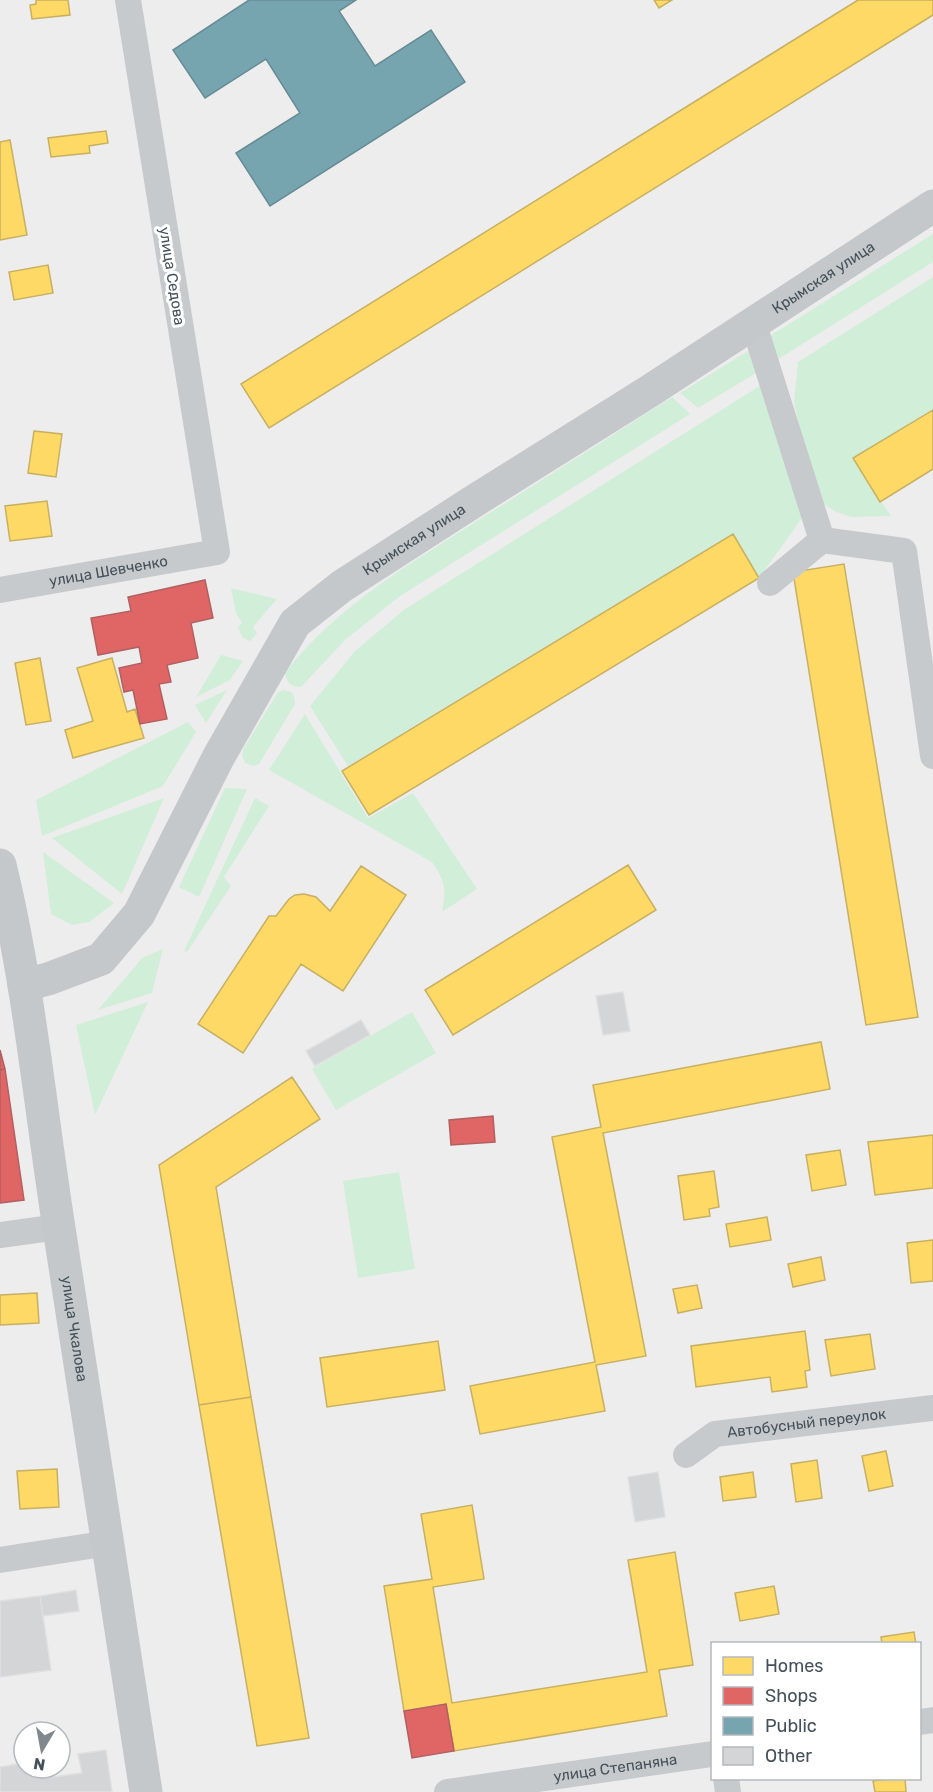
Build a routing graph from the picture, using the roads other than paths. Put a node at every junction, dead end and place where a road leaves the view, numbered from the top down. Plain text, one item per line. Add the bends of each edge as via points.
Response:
1 (128, 0) edge
2 (933, 206) edge
3 (753, 322) junction
4 (822, 540) junction
5 (216, 552) joint
6 (770, 582) dead end
7 (0, 590) edge
8 (933, 756) edge
9 (0, 865) edge
10 (24, 985) junction
11 (58, 1227) junction
12 (0, 1235) edge
13 (933, 1408) edge
14 (686, 1455) dead end
15 (109, 1543) junction
16 (0, 1560) edge
17 (711, 1754) edge
18 (146, 1792) edge
19 (448, 1792) edge

1 - 5 street, улица Седова
2 - 3 main road, Крымская улица
3 - 4 street
3 - 10 main road, Крымская улица via 342,586 295,622 218,758 139,914 101,959
4 - 6 street
4 - 8 street via 904,551
5 - 7 street, улица Шевченко
9 - 10 main road, улица Чкалова
10 - 11 main road, улица Чкалова
11 - 12 street
11 - 15 main road, улица Чкалова
13 - 14 street, Автобусный переулок via 715,1434
15 - 16 street
15 - 18 main road, улица Чкалова
17 - 19 street, улица Степаняна

